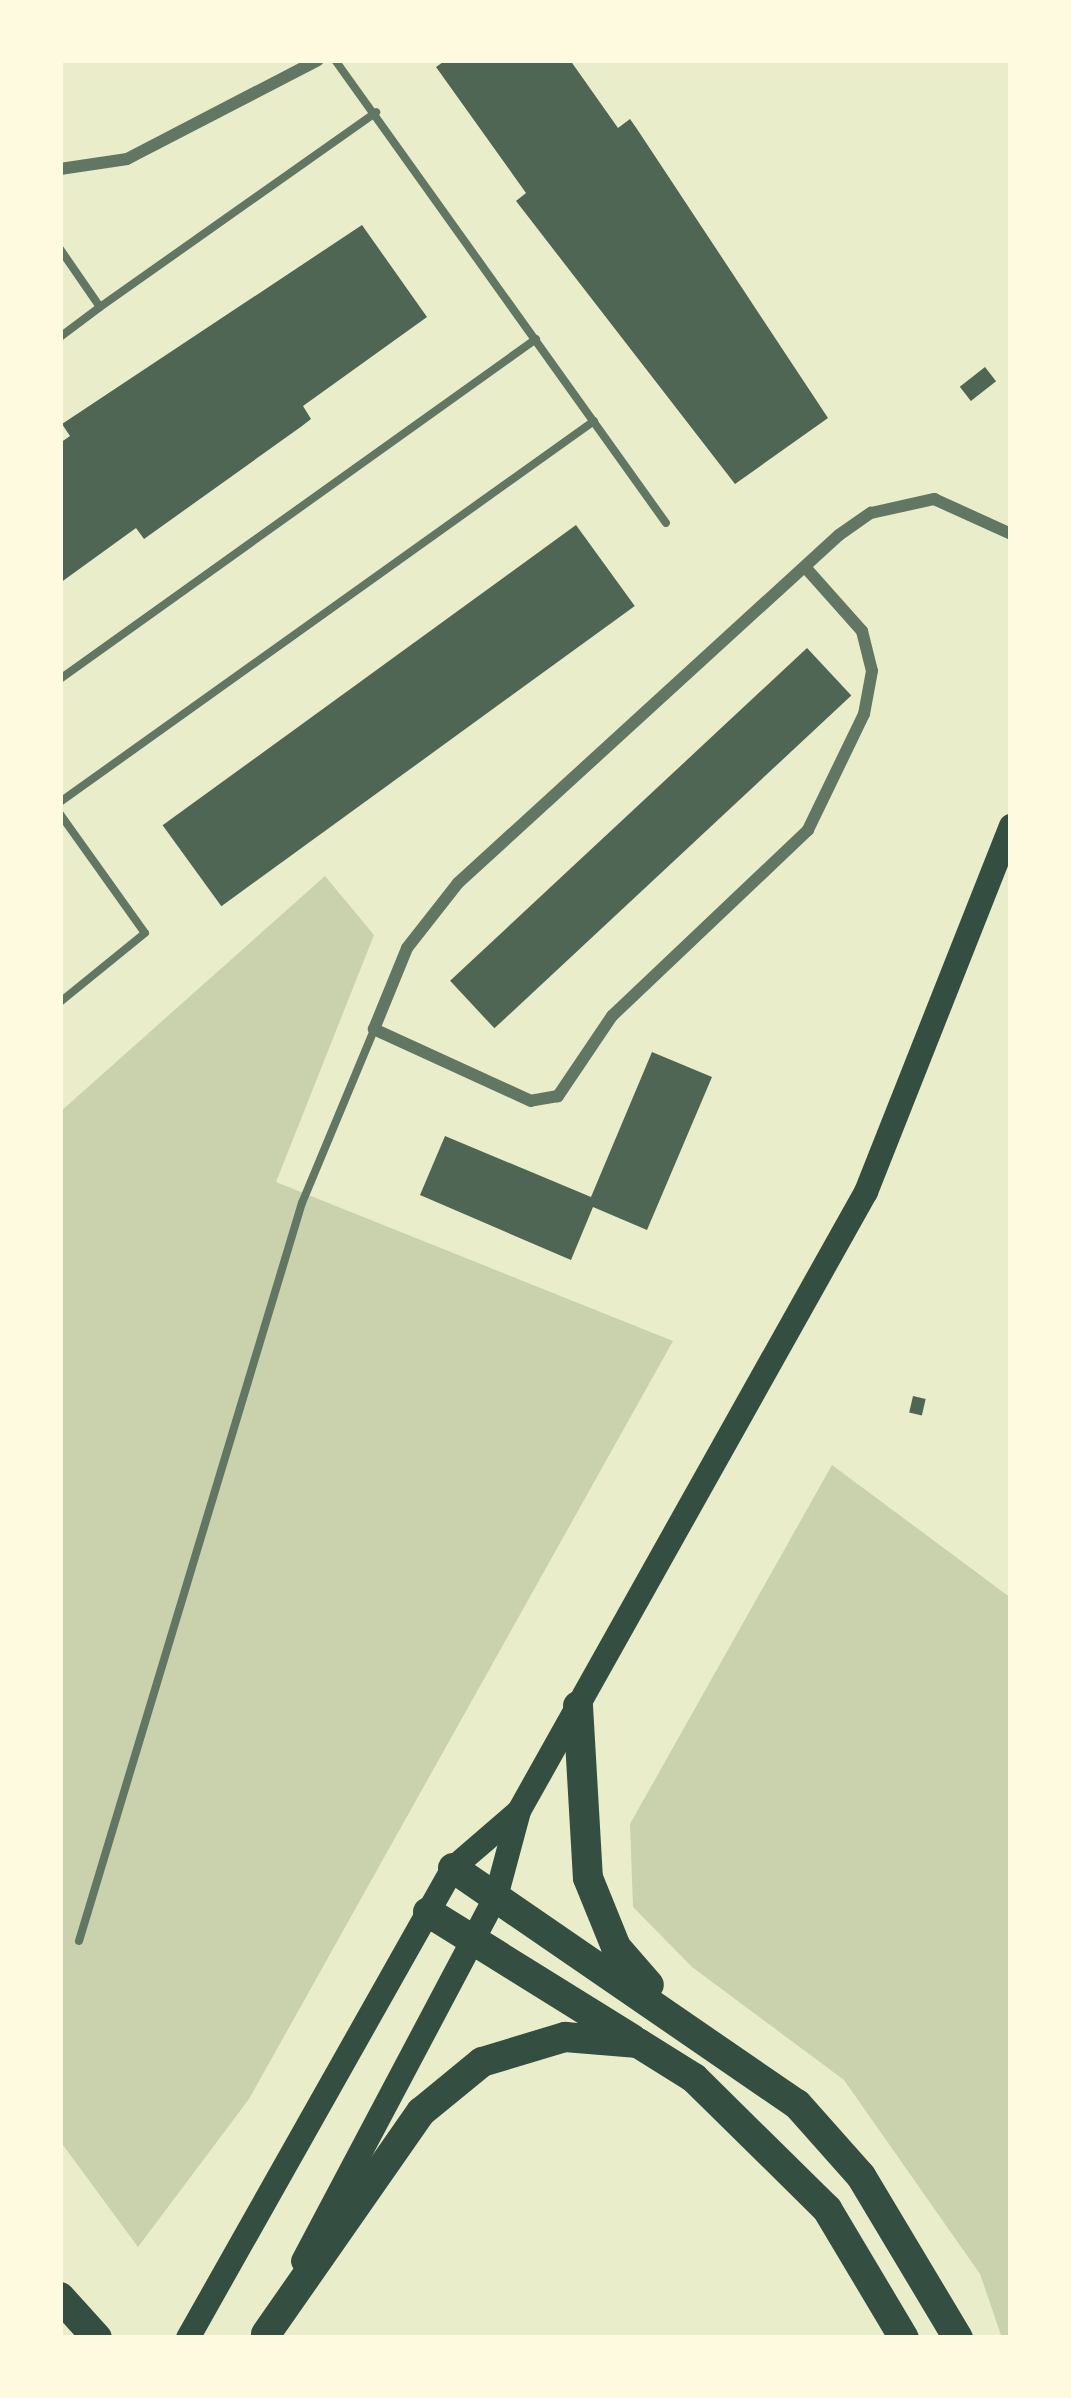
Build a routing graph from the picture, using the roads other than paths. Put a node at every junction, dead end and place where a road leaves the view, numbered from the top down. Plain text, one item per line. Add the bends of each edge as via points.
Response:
1 (318, 60) edge
2 (335, 60) edge
3 (376, 112) junction
4 (60, 169) edge
5 (60, 249) edge
6 (100, 307) junction
7 (60, 337) edge
8 (536, 339) junction
9 (594, 422) junction
10 (666, 523) dead end
11 (1011, 534) edge
12 (805, 567) junction
13 (60, 679) edge
14 (60, 802) edge
15 (60, 814) edge
16 (1011, 826) edge
17 (60, 1002) edge
18 (374, 1029) junction
19 (578, 1706) junction
20 (519, 1811) junction
21 (453, 1868) junction
22 (496, 1897) junction
23 (428, 1912) junction
24 (470, 1940) junction
25 (80, 1941) dead end
26 (668, 2008) junction
27 (638, 2043) junction
28 (60, 2297) edge
29 (60, 2307) edge
30 (265, 2336) edge
31 (85, 2338) edge
32 (97, 2338) edge
33 (188, 2338) edge
34 (904, 2338) edge
35 (958, 2338) edge

1 - 4 street via 127,159
2 - 3 lane
3 - 6 lane
3 - 8 lane
5 - 6 lane
6 - 7 lane
8 - 9 lane
8 - 13 lane
9 - 10 lane
9 - 14 lane
11 - 12 street via 934,499 871,514
12 - 18 street via 458,883 407,948
12 - 18 street via 862,631 872,670 864,714 808,830 612,1016 558,1096 531,1101
15 - 17 lane via 145,933
16 - 19 main road via 866,1192
18 - 25 lane via 302,1203
19 - 20 main road
19 - 26 highway via 598,1912
20 - 21 main road
20 - 22 main road
21 - 22 highway
21 - 23 main road
22 - 24 main road
22 - 26 highway
23 - 24 highway
23 - 33 main road
24 - 27 highway
24 - 30 main road
26 - 35 highway via 797,2104 861,2176
27 - 30 highway via 517,2045 453,2083
27 - 34 highway via 694,2078 827,2210
28 - 32 highway
29 - 31 highway

